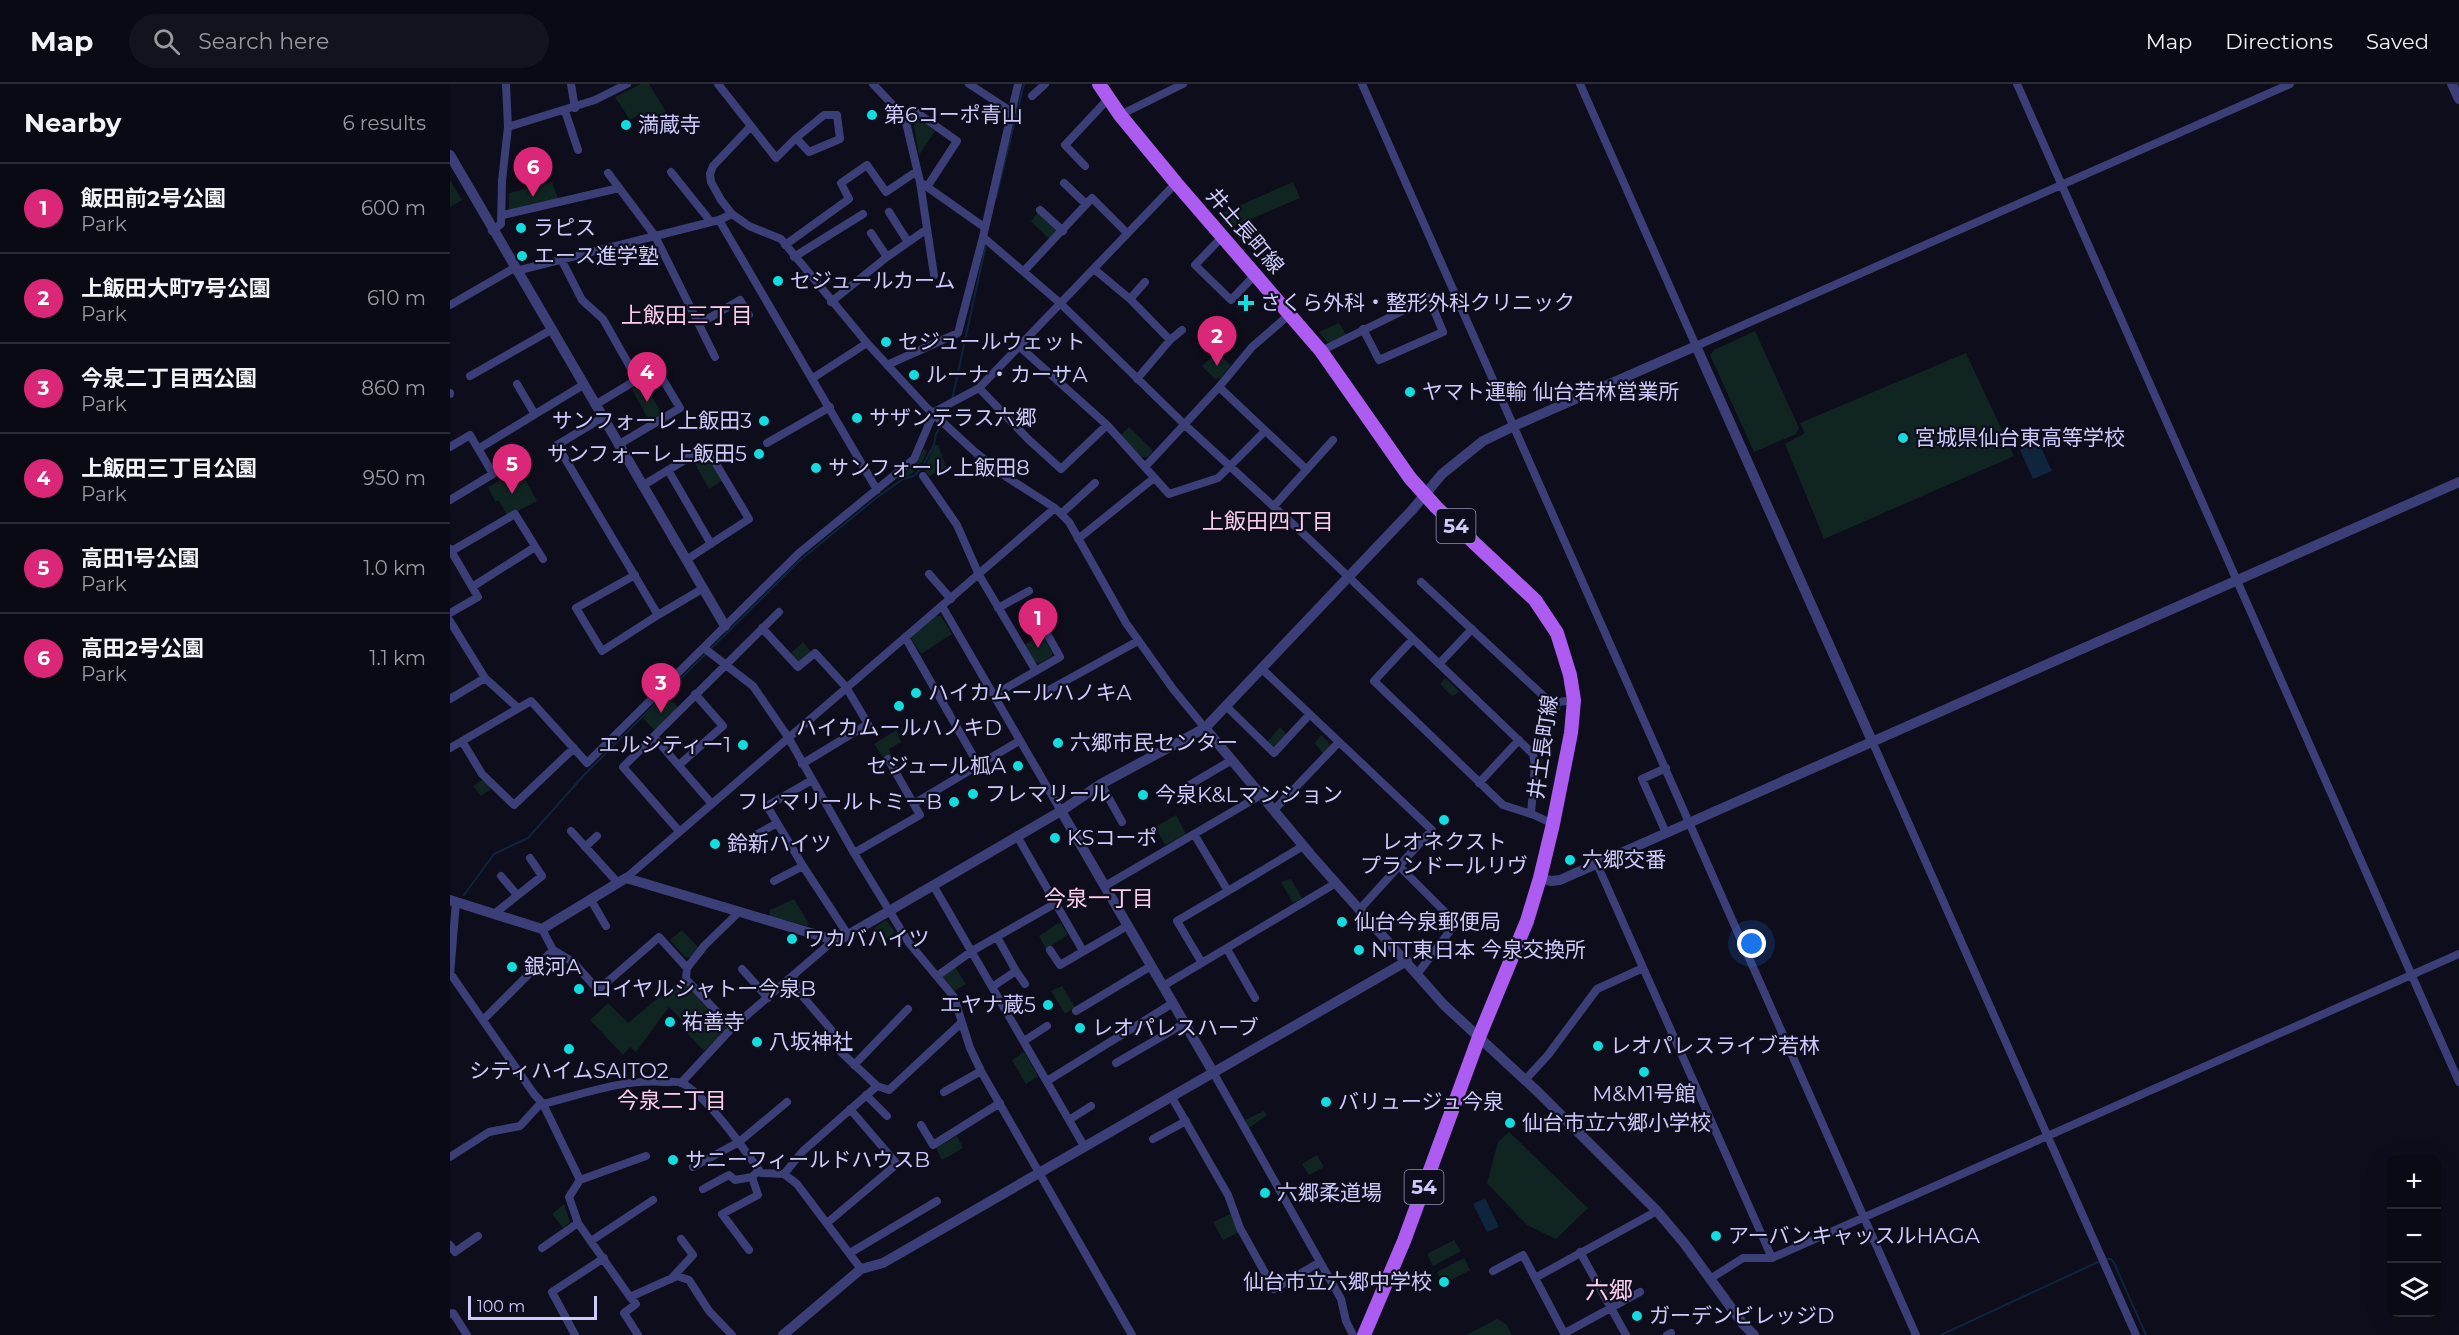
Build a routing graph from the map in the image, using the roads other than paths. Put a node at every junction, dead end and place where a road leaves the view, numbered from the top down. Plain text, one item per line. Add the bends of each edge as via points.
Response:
1 (506, 84) edge
2 (571, 84) edge
3 (627, 84) edge
4 (718, 84) edge
5 (873, 84) edge
6 (969, 84) edge
7 (1018, 84) edge
8 (1045, 84) edge
9 (1099, 84) edge
10 (1183, 84) edge
11 (1362, 84) edge
12 (1580, 84) edge
13 (2017, 84) edge
14 (2290, 84) edge
15 (2452, 84) edge
16 (1032, 96) dead end
17 (1109, 98) junction
18 (2459, 99) edge
19 (575, 108) junction
20 (565, 111) junction
21 (1012, 112) junction
22 (1120, 115) junction
23 (905, 118) junction
24 (751, 126) junction
25 (508, 128) junction
26 (796, 138) junction
27 (578, 150) dead end
28 (450, 155) edge
29 (1085, 166) dead end
30 (917, 171) junction
31 (671, 172) dead end
32 (608, 173) dead end
33 (1065, 183) dead end
34 (1176, 183) junction
35 (923, 185) junction
36 (2062, 186) junction
37 (619, 188) junction
38 (1086, 204) junction
39 (1040, 210) dead end
40 (889, 212) dead end
41 (732, 214) junction
42 (863, 214) dead end
43 (503, 215) junction
44 (715, 221) junction
45 (984, 227) junction
46 (927, 229) junction
47 (492, 231) junction
48 (1063, 231) junction
49 (871, 233) dead end
50 (1127, 233) junction
51 (655, 236) junction
52 (1221, 237) junction
53 (987, 239) junction
54 (908, 242) junction
55 (785, 245) junction
56 (887, 256) junction
57 (794, 257) junction
58 (561, 259) junction
59 (515, 269) junction
60 (1094, 269) junction
61 (1024, 271) junction
62 (934, 275) dead end
63 (1255, 275) junction
64 (1145, 282) dead end
65 (1130, 299) junction
66 (831, 302) junction
67 (1060, 303) junction
68 (450, 305) edge
69 (1290, 314) junction
70 (749, 315) dead end
71 (699, 324) junction
72 (1363, 329) junction
73 (551, 330) junction
74 (1182, 330) dead end
75 (1170, 340) junction
76 (867, 343) junction
77 (1696, 346) junction
78 (1020, 347) junction
79 (1321, 351) junction
80 (715, 357) dead end
81 (887, 365) junction
82 (470, 376) dead end
83 (813, 378) junction
84 (637, 379) junction
85 (1137, 379) junction
86 (517, 384) dead end
87 (583, 385) junction
88 (1220, 387) junction
89 (979, 388) junction
90 (595, 405) junction
91 (830, 407) junction
92 (934, 412) junction
93 (534, 413) junction
94 (602, 418) junction
95 (1107, 425) junction
96 (1185, 425) junction
97 (1514, 426) junction
98 (1265, 431) junction
99 (1333, 440) dead end
100 (767, 442) dead end
101 (618, 445) junction
102 (450, 447) edge
103 (478, 449) junction
104 (1145, 467) junction
105 (1231, 467) junction
106 (1306, 469) junction
107 (668, 470) junction
108 (923, 476) dead end
109 (1154, 478) junction
110 (2459, 482) edge
111 (1095, 483) dead end
112 (642, 486) junction
113 (877, 490) junction
114 (1425, 495) junction
115 (450, 500) edge
116 (1274, 506) junction
117 (1058, 511) junction
118 (1078, 538) junction
119 (711, 544) junction
120 (535, 547) junction
121 (450, 551) edge
122 (543, 559) dead end
123 (686, 560) junction
124 (929, 574) dead end
125 (634, 575) junction
126 (979, 575) junction
127 (1348, 577) junction
128 (2236, 580) junction
129 (1421, 582) dead end
130 (472, 587) junction
131 (702, 589) junction
132 (1029, 591) dead end
133 (951, 599) junction
134 (942, 606) junction
135 (998, 608) junction
136 (779, 612) dead end
137 (450, 613) edge
138 (658, 615) junction
139 (450, 621) edge
140 (725, 626) junction
141 (762, 628) junction
142 (1472, 629) junction
143 (1045, 630) dead end
144 (905, 637) junction
145 (1413, 639) junction
146 (1138, 640) junction
147 (708, 650) junction
148 (726, 664) junction
149 (1439, 664) junction
150 (1261, 668) junction
151 (1036, 671) junction
152 (485, 678) junction
153 (846, 687) junction
154 (1049, 690) dead end
155 (696, 694) junction
156 (994, 695) junction
157 (450, 699) edge
158 (1574, 700) junction
159 (1226, 706) junction
160 (518, 708) junction
161 (1309, 715) junction
162 (1205, 728) junction
163 (654, 737) junction
164 (788, 737) junction
165 (1520, 740) junction
166 (462, 741) junction
167 (1019, 741) junction
168 (1872, 741) junction
169 (1339, 742) junction
170 (450, 746) edge
171 (574, 748) junction
172 (888, 759) dead end
173 (1232, 760) junction
174 (802, 764) junction
175 (679, 765) junction
176 (979, 766) junction
177 (1666, 768) junction
178 (812, 780) junction
179 (1479, 783) junction
180 (1101, 784) junction
181 (1186, 787) dead end
182 (1261, 795) junction
183 (915, 803) junction
184 (711, 804) junction
185 (1274, 810) junction
186 (1061, 811) junction
187 (1531, 814) junction
188 (1122, 822) dead end
189 (1690, 822) junction
190 (777, 823) junction
191 (1553, 824) junction
192 (571, 831) dead end
193 (679, 831) junction
194 (1666, 833) junction
195 (1194, 834) junction
196 (597, 836) dead end
197 (1017, 836) junction
198 (747, 840) dead end
199 (1303, 846) junction
200 (585, 847) junction
201 (854, 853) junction
202 (530, 858) dead end
203 (1597, 864) junction
204 (803, 866) junction
205 (1399, 866) junction
206 (501, 876) dead end
207 (1540, 878) junction
208 (622, 880) junction
209 (774, 881) dead end
210 (1336, 883) junction
211 (933, 885) junction
212 (1105, 886) junction
213 (1228, 891) junction
214 (517, 895) junction
215 (591, 900) junction
216 (453, 901) edge
217 (1056, 903) junction
218 (1360, 909) junction
219 (888, 911) junction
220 (739, 912) junction
221 (494, 914) junction
222 (606, 926) dead end
223 (1127, 926) junction
224 (542, 929) junction
225 (848, 935) junction
226 (997, 937) junction
227 (834, 940) junction
228 (1227, 949) junction
229 (553, 950) junction
230 (1050, 950) dead end
231 (972, 951) junction
232 (1083, 951) junction
233 (2459, 954) edge
234 (1407, 961) junction
235 (1202, 963) junction
236 (1152, 966) junction
237 (687, 968) junction
238 (1643, 968) junction
239 (741, 969) dead end
240 (1016, 971) junction
241 (1418, 973) junction
242 (450, 974) edge
243 (793, 976) junction
244 (937, 976) junction
245 (2412, 976) junction
246 (1025, 984) dead end
247 (1163, 986) junction
248 (992, 987) junction
249 (768, 998) junction
250 (1255, 998) dead end
251 (1173, 1003) junction
252 (908, 1009) dead end
253 (1076, 1011) dead end
254 (483, 1020) junction
255 (961, 1023) junction
256 (1185, 1023) junction
257 (1047, 1026) dead end
258 (732, 1028) junction
259 (1479, 1037) junction
260 (1024, 1041) junction
261 (1116, 1064) dead end
262 (854, 1065) junction
263 (981, 1071) junction
264 (1213, 1072) junction
265 (1525, 1080) junction
266 (1047, 1081) junction
267 (2459, 1082) edge
268 (681, 1083) junction
269 (877, 1086) junction
270 (944, 1092) dead end
271 (866, 1095) junction
272 (1171, 1096) junction
273 (787, 1102) dead end
274 (1000, 1103) junction
275 (543, 1104) junction
276 (1091, 1106) dead end
277 (850, 1108) junction
278 (887, 1116) dead end
279 (1069, 1119) junction
280 (1186, 1121) junction
281 (921, 1125) dead end
282 (2047, 1136) junction
283 (1153, 1140) dead end
284 (739, 1142) junction
285 (1084, 1146) junction
286 (646, 1156) dead end
287 (450, 1158) edge
288 (693, 1167) dead end
289 (759, 1170) junction
290 (1039, 1173) junction
291 (783, 1174) junction
292 (752, 1177) junction
293 (580, 1180) junction
294 (703, 1189) dead end
295 (653, 1200) dead end
296 (937, 1201) dead end
297 (1657, 1211) junction
298 (1864, 1217) junction
299 (579, 1223) junction
300 (827, 1223) junction
301 (478, 1236) dead end
302 (681, 1239) dead end
303 (591, 1241) junction
304 (450, 1245) edge
305 (542, 1248) dead end
306 (749, 1250) dead end
307 (1580, 1252) junction
308 (850, 1253) junction
309 (604, 1258) junction
310 (1772, 1258) junction
311 (1320, 1262) junction
312 (861, 1269) junction
313 (1493, 1271) dead end
314 (1535, 1278) junction
315 (671, 1279) junction
316 (1710, 1279) junction
317 (1640, 1292) dead end
318 (630, 1298) junction
319 (1610, 1308) junction
320 (450, 1314) edge
321 (1565, 1334) edge
322 (467, 1335) edge
323 (575, 1335) edge
324 (638, 1335) edge
325 (732, 1335) edge
326 (783, 1335) edge
327 (1132, 1335) edge
328 (1353, 1335) edge
329 (1364, 1335) edge
330 (1626, 1335) edge
331 (1753, 1335) edge
332 (1916, 1335) edge
333 (2136, 1335) edge

1 - 25 street
2 - 19 street
3 - 19 street
4 - 24 street
5 - 23 street
6 - 21 street
7 - 21 street
8 - 16 street
9 - 17 main road, 井土長町線 / 54
10 - 22 street
11 - 97 street
12 - 77 street
13 - 36 street
14 - 36 street
15 - 18 street
17 - 22 main road, 井土長町線 / 54
17 - 29 street via 1065,145
19 - 20 street
20 - 25 street
20 - 27 street
21 - 45 street
22 - 34 main road, 井土長町線 / 54
23 - 30 street
23 - 35 street via 916,112 957,141
24 - 26 street via 776,158
24 - 41 street via 710,174
25 - 43 street
26 - 26 street via 824,115 837,115 840,139 808,152
28 - 47 street
30 - 35 street
30 - 55 street via 886,192 867,165 841,183 849,199
31 - 44 street
32 - 37 street
33 - 38 street
34 - 50 street
34 - 52 main road, 井土長町線 / 54
35 - 45 street
35 - 46 street
36 - 77 street
36 - 128 street
37 - 43 street
37 - 51 street
38 - 48 street
38 - 50 street via 1092,198
39 - 48 street
40 - 54 street
41 - 44 street
41 - 55 street via 781,239
42 - 57 street
43 - 47 street via 501,224
44 - 51 street
44 - 83 street
45 - 53 street
46 - 54 street
46 - 62 street
47 - 59 street
48 - 61 street
49 - 56 street
50 - 60 street
51 - 58 street
51 - 71 street
52 - 63 main road, 井土長町線 / 54
52 - 63 street via 1195,265 1231,300
53 - 61 street
53 - 81 street via 958,333
54 - 56 street
55 - 57 street
56 - 66 street
57 - 66 street
58 - 59 street
58 - 84 street via 582,300 603,319
59 - 68 street
59 - 73 street
60 - 65 street
60 - 67 street
61 - 67 street
63 - 69 main road, 井土長町線 / 54
64 - 65 street
65 - 75 street
66 - 76 street
67 - 78 street
67 - 85 street
69 - 79 main road, 井土長町線 / 54
69 - 88 street via 1252,347
70 - 71 street via 740,300
71 - 80 street
72 - 72 street via 1429,298 1443,332 1379,360
72 - 79 street
73 - 82 street
73 - 87 street
74 - 75 street
75 - 85 street
76 - 81 street
76 - 83 street
77 - 97 street
77 - 168 street
78 - 89 street
78 - 95 street
79 - 114 main road, 井土長町線 / 54 via 1399,465
81 - 92 street
83 - 91 street
84 - 90 street
84 - 101 street via 656,368 680,408
85 - 96 street
86 - 93 street
87 - 90 street
87 - 93 street
88 - 96 street
88 - 98 street
89 - 92 street
89 - 95 street via 1061,469
90 - 94 street
91 - 100 street
91 - 113 street
92 - 113 street via 914,459
92 - 117 street via 975,452
93 - 103 street
94 - 101 street
94 - 125 street via 557,445
95 - 104 street
96 - 104 street
96 - 105 street
97 - 114 street via 1472,448
97 - 177 street
98 - 105 street
98 - 106 street
99 - 106 street
101 - 112 street
102 - 103 street via 470,435
103 - 115 street via 493,474
104 - 109 street
105 - 109 street via 1218,478 1169,494
105 - 116 street
106 - 116 street
107 - 112 street
107 - 119 street
107 - 119 street via 706,447 749,519
108 - 126 street via 957,525
109 - 118 street
110 - 128 street
111 - 117 street
112 - 123 street
113 - 140 street via 799,553
114 - 127 street
114 - 158 main road, 井土長町線 / 54 via 1544,612 1567,660
116 - 127 street
117 - 118 street
117 - 126 street
118 - 146 street
119 - 123 street
120 - 121 street via 515,514
120 - 122 street
120 - 130 street
121 - 130 street
123 - 131 street
124 - 133 street
125 - 138 street
125 - 138 street via 576,608 602,651
126 - 133 street
126 - 135 street
127 - 145 street
127 - 150 street
128 - 168 street
128 - 245 street
129 - 142 street
130 - 137 street via 478,597
131 - 138 street
131 - 140 street
132 - 135 street
133 - 134 street
134 - 144 street
134 - 156 street
135 - 151 street
136 - 141 street
139 - 152 street
140 - 147 street
141 - 148 street
141 - 153 street via 798,667 815,653
142 - 149 street
142 - 158 street via 1551,703
143 - 151 street via 1060,657
144 - 153 street
144 - 176 street
145 - 149 street
145 - 179 street via 1374,681
146 - 154 street
146 - 162 street
147 - 148 street
147 - 171 street via 588,763
148 - 155 street
148 - 164 street via 753,686
149 - 165 street
150 - 159 street
150 - 161 street
151 - 156 street
152 - 157 street
152 - 160 street
153 - 164 street
153 - 174 street via 868,723
155 - 163 street
155 - 175 street via 723,726
156 - 167 street
158 - 191 main road, 井土長町線 / 54
159 - 161 street via 1274,753
159 - 162 street
160 - 166 street
160 - 171 street via 531,701
161 - 169 street
162 - 173 street
162 - 180 street
163 - 175 street
163 - 193 street via 622,767
164 - 174 street
164 - 184 street
165 - 179 street
165 - 187 street via 1533,754 1535,766
166 - 170 street
166 - 171 street via 482,774 514,805
167 - 176 street
167 - 186 street
168 - 189 street
168 - 282 street
169 - 185 street
169 - 205 street via 1432,830
172 - 183 street
173 - 181 street
173 - 182 street
174 - 178 street
175 - 184 street
176 - 183 street
177 - 189 street
177 - 194 street via 1641,779
178 - 190 street via 767,806
178 - 201 street
179 - 187 street via 1503,806
180 - 186 street
180 - 188 street
182 - 185 street
182 - 195 street
183 - 201 street via 921,815
184 - 193 street
185 - 199 street
186 - 197 street
186 - 212 street
187 - 191 street
189 - 194 street
189 - 298 street
190 - 198 street
190 - 204 street
191 - 207 main road, 井土長町線 / 54
192 - 200 street
193 - 208 street
194 - 203 street
195 - 212 street
195 - 213 street
196 - 200 street
197 - 211 street
197 - 217 street
199 - 210 street
199 - 213 street
200 - 208 street
201 - 219 street
202 - 214 street via 542,876
203 - 207 street via 1560,880
203 - 238 street
204 - 209 street
204 - 225 street
205 - 218 street
205 - 241 street via 1456,923
206 - 214 street
207 - 259 main road, 井土長町線 / 54 via 1527,921
208 - 215 street
208 - 220 street
210 - 218 street
210 - 228 street
211 - 219 street
211 - 231 street
212 - 223 street
213 - 235 street via 1177,921
214 - 221 street
215 - 222 street
215 - 224 street
216 - 221 street
216 - 242 street
217 - 226 street
217 - 232 street
218 - 234 street
219 - 225 street
219 - 244 street via 909,944
220 - 227 street
220 - 237 street
221 - 224 street
223 - 232 street
223 - 236 street
224 - 229 street
225 - 227 street
226 - 231 street
226 - 240 street
227 - 243 street
228 - 235 street
228 - 250 street
229 - 237 street via 573,962 598,990 659,938
229 - 254 street
230 - 232 street via 1060,965
231 - 244 street
231 - 248 street
233 - 245 street
234 - 241 street
234 - 264 street
235 - 247 street
236 - 247 street
236 - 253 street
237 - 258 street via 686,979
238 - 265 street via 1597,989
238 - 310 street
239 - 249 street
240 - 246 street
240 - 248 street
241 - 259 street via 1444,1005
242 - 254 street
243 - 249 street
243 - 262 street via 798,991 834,1033 841,1053
244 - 255 street via 954,997
245 - 267 street
245 - 282 street
247 - 251 street
248 - 260 street
249 - 258 street
251 - 256 street
251 - 266 street
252 - 262 street
254 - 275 street
255 - 263 street
255 - 269 street via 889,1090
256 - 261 street
256 - 264 street
257 - 260 street
258 - 268 street
259 - 265 street
259 - 329 main road, 井土長町線 / 54 via 1404,1241
260 - 266 street
262 - 269 street
263 - 270 street
263 - 274 street
264 - 272 street
264 - 311 street
265 - 297 street
266 - 279 street
268 - 275 street via 643,1080 616,1084
268 - 284 street via 708,1105
269 - 271 street
271 - 277 street
271 - 278 street
272 - 280 street
272 - 285 street
273 - 284 street
274 - 281 street via 933,1145
274 - 290 street
275 - 287 street via 520,1126 489,1132
275 - 293 street
276 - 279 street
277 - 291 street
277 - 300 street via 897,1164
279 - 285 street
280 - 283 street
280 - 311 street via 1274,1289
282 - 298 street
282 - 333 street
284 - 288 street
284 - 289 street
285 - 290 street
286 - 293 street
289 - 291 street
289 - 292 street
290 - 312 street via 883,1263
290 - 327 street
291 - 300 street via 797,1184
292 - 294 street via 735,1180 729,1175
292 - 306 street via 758,1195 722,1214
293 - 299 street via 569,1197
295 - 303 street
296 - 308 street
297 - 307 street
297 - 316 street
298 - 310 street
298 - 332 street
299 - 303 street
299 - 305 street
300 - 308 street
301 - 304 street via 454,1252
302 - 315 street via 693,1256
303 - 309 street
307 - 314 street
307 - 319 street
308 - 312 street
309 - 318 street
309 - 323 street via 552,1292
310 - 316 street via 1743,1258
311 - 328 street via 1341,1299
312 - 326 street
313 - 314 street via 1523,1255
314 - 321 street
315 - 318 street
315 - 325 street via 677,1276 689,1280 709,1311
316 - 331 street
317 - 319 street
318 - 324 street via 636,1305 624,1312
319 - 321 street
319 - 330 street
320 - 322 street

